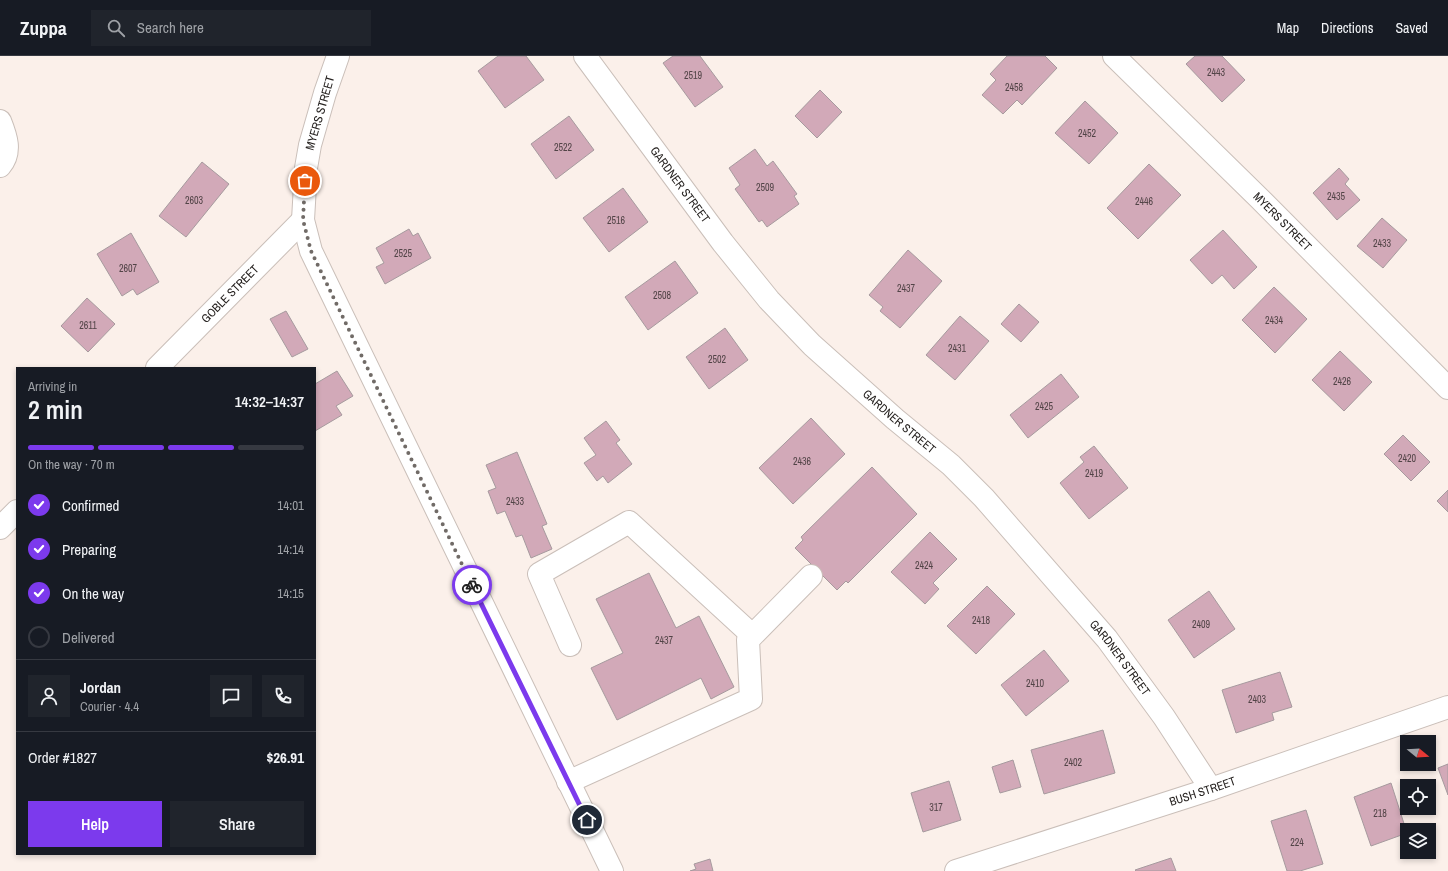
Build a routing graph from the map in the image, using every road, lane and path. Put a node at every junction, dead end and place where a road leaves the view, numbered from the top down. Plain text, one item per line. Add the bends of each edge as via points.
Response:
1 (338, 56) edge
2 (585, 56) edge
3 (1114, 56) edge
4 (0, 121) edge
5 (0, 166) edge
6 (303, 220) junction
7 (159, 367) edge
8 (1448, 388) edge
9 (16, 512) edge
10 (0, 528) edge
11 (811, 576) dead end
12 (752, 635) junction
13 (570, 645) dead end
14 (1448, 707) edge
15 (568, 782) junction
16 (1211, 788) junction
17 (612, 871) edge
18 (956, 871) edge

1 - 6 street, MYERS STREET via 310,145
2 - 16 street, GARDNER STREET via 723,243 769,300 812,345 984,498 1107,639 1164,717
3 - 8 street, MYERS STREET
4 - 5 street via 6,135 8,150
6 - 7 street, GOBLE STREET
6 - 15 street, MYERS STREET via 311,251
9 - 10 street
11 - 12 street
12 - 13 street via 629,522 538,574
12 - 15 street via 748,640 751,699
14 - 16 street, BUSH STREET
15 - 17 street, MYERS STREET
16 - 18 street, BUSH STREET

